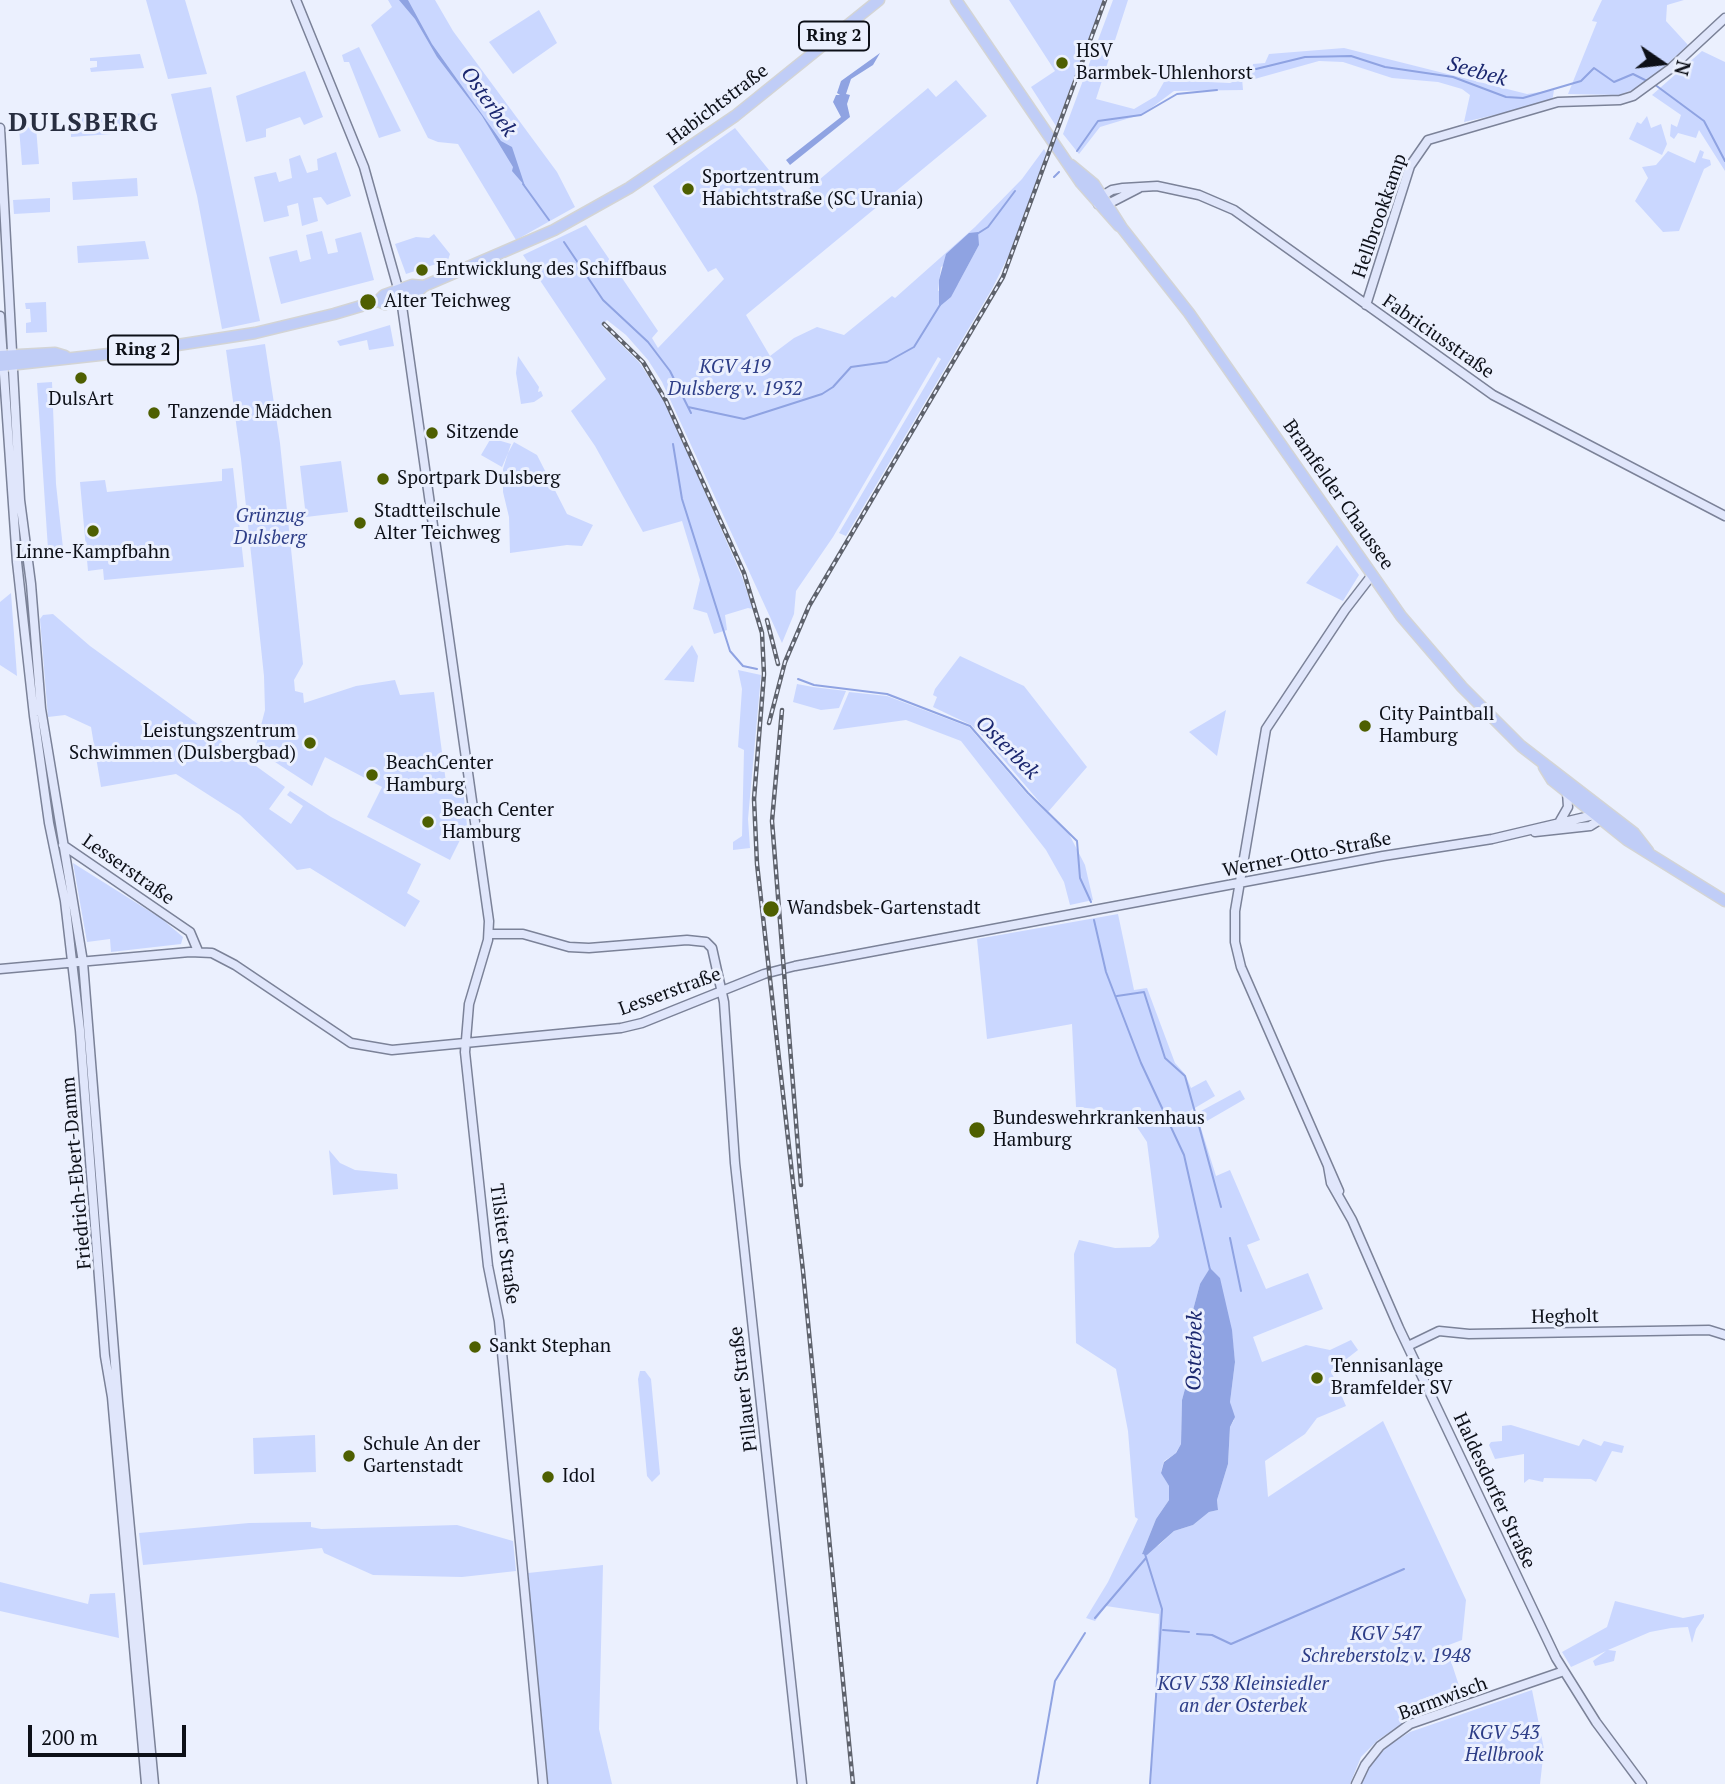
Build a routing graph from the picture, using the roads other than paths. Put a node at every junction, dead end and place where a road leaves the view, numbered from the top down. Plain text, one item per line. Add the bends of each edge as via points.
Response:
1 (296, 0) edge
2 (877, 1) edge
3 (959, 2) edge
4 (1725, 18) edge
5 (0, 128) edge
6 (1103, 201) junction
7 (399, 295) junction
8 (1366, 305) junction
9 (0, 316) edge
10 (5, 361) edge
11 (1725, 516) edge
12 (1372, 575) junction
13 (1544, 766) junction
14 (1567, 792) junction
15 (1602, 816) junction
16 (1559, 822) junction
17 (1532, 831) junction
18 (52, 837) junction
19 (63, 845) junction
20 (1240, 884) junction
21 (1722, 897) edge
22 (1089, 911) joint
23 (489, 934) junction
24 (194, 951) junction
25 (72, 962) junction
26 (83, 962) junction
27 (0, 969) edge
28 (722, 990) junction
29 (465, 1043) junction
30 (1725, 1335) edge
31 (1408, 1346) junction
32 (1564, 1671) junction
33 (146, 1784) edge
34 (153, 1784) edge
35 (543, 1784) edge
36 (802, 1784) edge
37 (1356, 1784) edge
38 (1642, 1784) edge

1 - 7 street via 364,167
2 - 7 main road, Habichtstraße / Ring 2 via 708,136 651,175 518,247 424,286 415,295
3 - 6 main road, Bramfelder Chaussee via 1053,140
4 - 8 street, Hellbrookkamp via 1658,80 1620,100 1558,102 1428,140 1410,166
5 - 10 street
6 - 8 street, Fabriciusstraße via 1116,189 1174,188 1234,210
6 - 12 main road, Bramfelder Chaussee via 1189,313
7 - 10 main road, Ring 2 via 385,304 378,301 220,340
7 - 23 street, Tilsiter Straße
8 - 11 street, Fabriciusstraße via 1502,401
9 - 10 street
10 - 18 street, Friedrich-Ebert-Damm via 17,562
10 - 19 street, Friedrich-Ebert-Damm via 41,709
12 - 13 main road, Bramfelder Chaussee via 1462,687
12 - 20 street, Haldesdorfer Straße via 1266,729
13 - 14 main road, Bramfelder Chaussee
13 - 15 main road, Bramfelder Chaussee
14 - 15 main road, Bramfelder Chaussee
14 - 16 street via 1567,813
15 - 16 street, Werner-Otto-Straße
15 - 17 street, Werner-Otto-Straße via 1581,828
15 - 21 main road, Bramfelder Chaussee via 1634,833 1648,851
16 - 17 street, Werner-Otto-Straße
17 - 20 street, Werner-Otto-Straße
18 - 19 street, Lesserstraße
18 - 25 street, Friedrich-Ebert-Damm
19 - 24 street, Lesserstraße via 185,929
19 - 26 street, Friedrich-Ebert-Damm
20 - 22 street, Werner-Otto-Straße
20 - 31 street, Haldesdorfer Straße via 1234,921 1237,956
22 - 28 street, Lesserstraße via 795,966
23 - 28 street, Pillauer Straße via 523,934 589,948 687,940 709,943
23 - 29 street, Tilsiter Straße via 469,1004
24 - 26 street
24 - 29 street, Lesserstraße via 223,957 351,1043 383,1051
25 - 26 street
25 - 27 street
25 - 33 street, Friedrich-Ebert-Damm
26 - 34 street, Friedrich-Ebert-Damm
28 - 29 street, Lesserstraße via 621,1028
28 - 36 street, Pillauer Straße via 747,1283
29 - 35 street, Tilsiter Straße
30 - 31 street, Hegholt via 1709,1330 1438,1331
31 - 32 street, Haldesdorfer Straße
32 - 37 street, Barmwisch via 1410,1724 1380,1746
32 - 38 street, Haldesdorfer Straße

